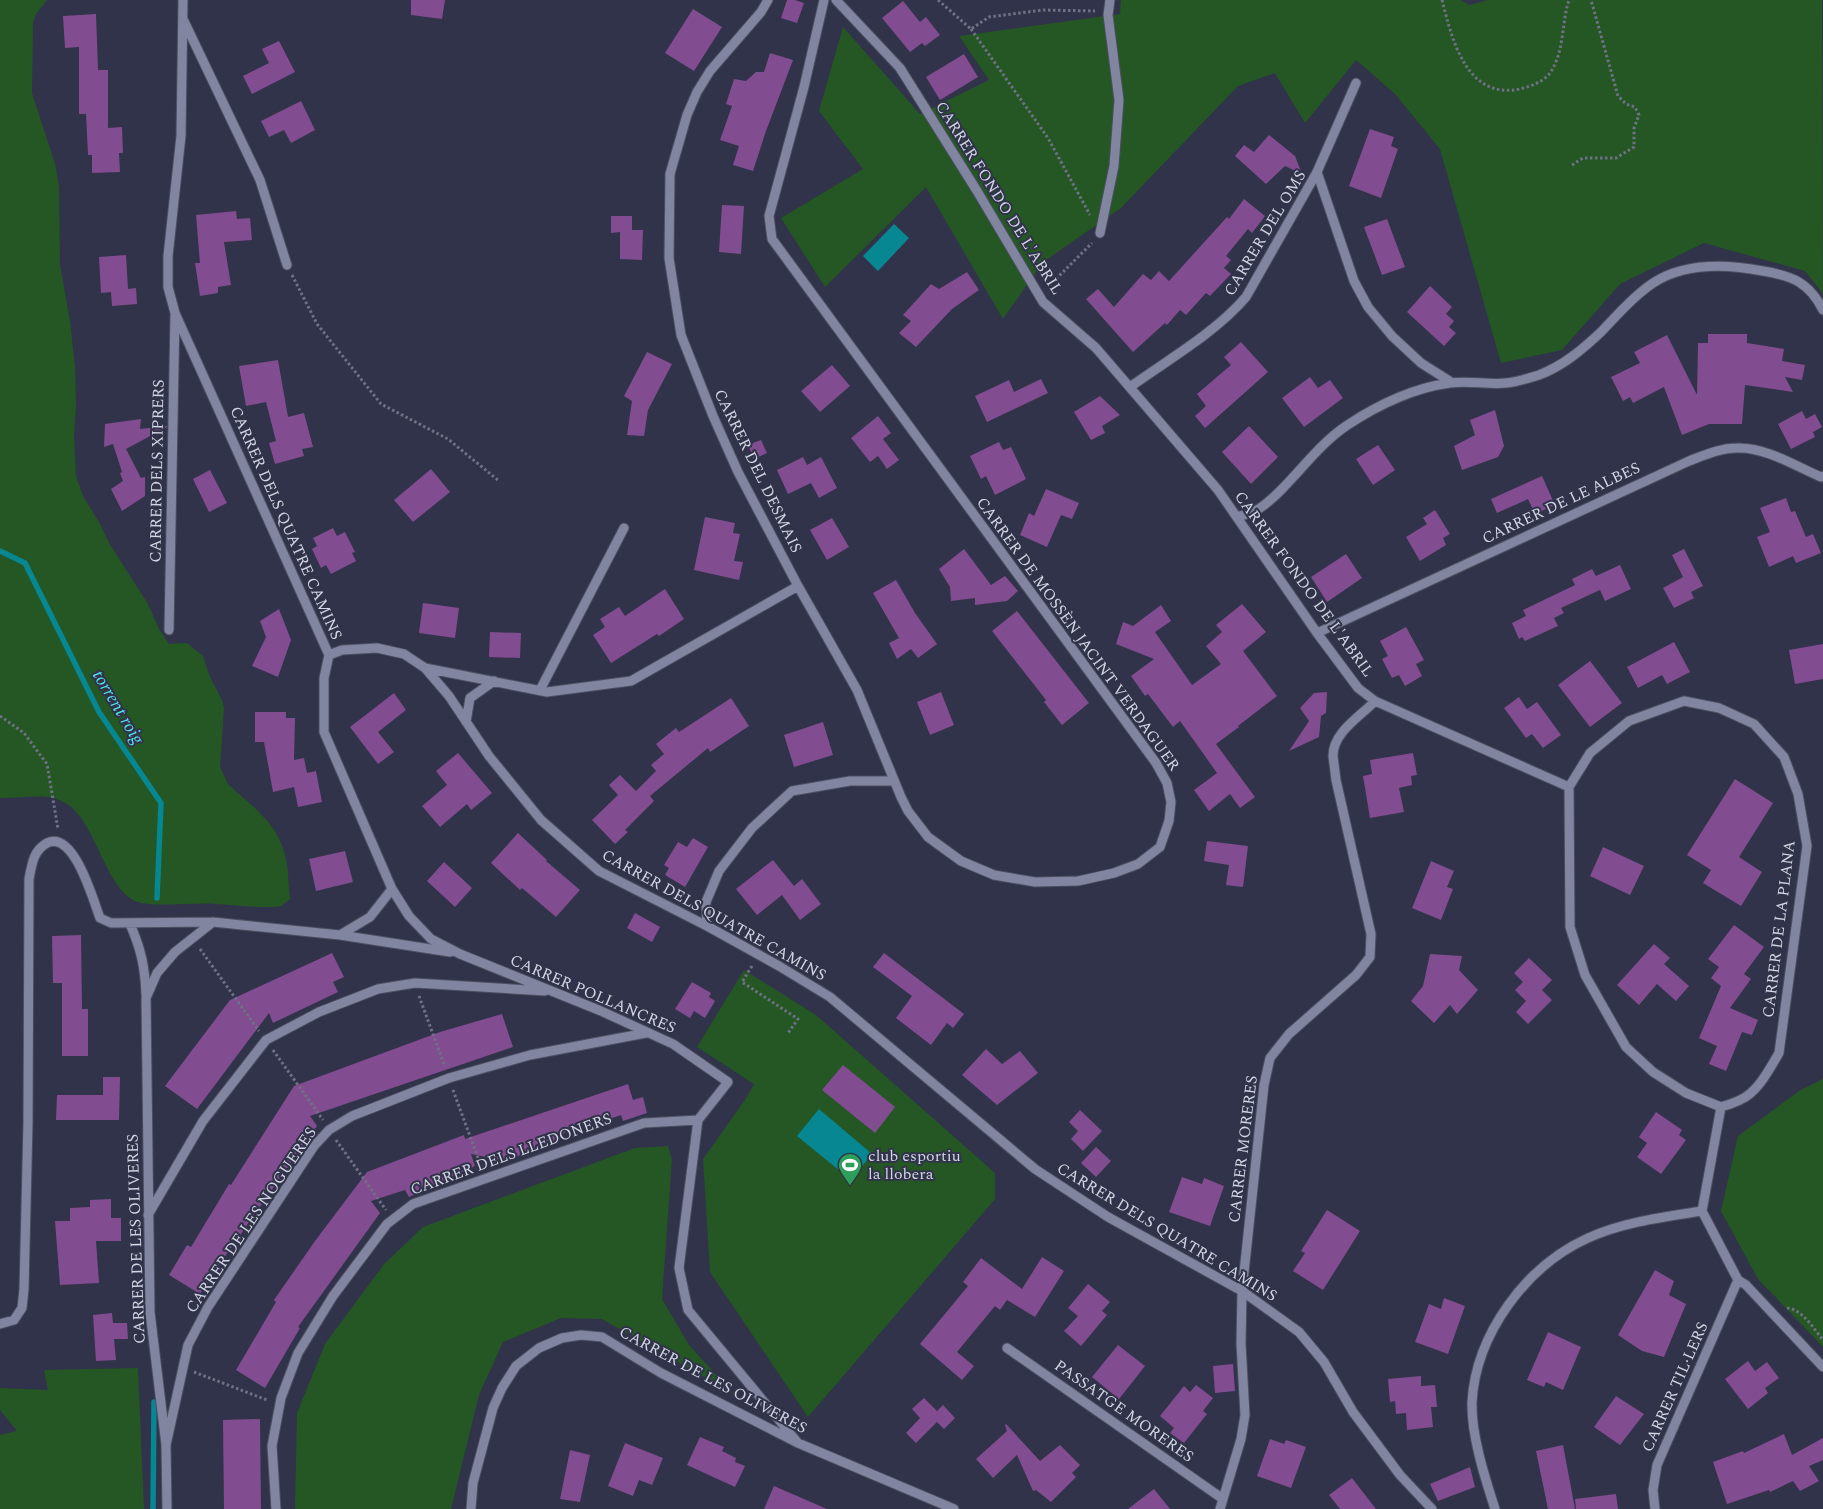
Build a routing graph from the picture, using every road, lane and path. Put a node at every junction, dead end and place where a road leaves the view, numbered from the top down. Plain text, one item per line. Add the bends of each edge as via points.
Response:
1 (183, 0) edge
2 (768, 0) edge
3 (824, 0) edge
4 (836, 0) edge
5 (938, 0) edge
6 (1110, 0) edge
7 (1442, 0) edge
8 (1569, 0) edge
9 (1591, 0) edge
10 (1108, 15) junction
11 (182, 17) junction
12 (971, 29) junction
13 (1356, 83) dead end
14 (1572, 166) dead end
15 (1317, 172) junction
16 (1100, 233) junction
17 (287, 265) joint
18 (1038, 294) junction
19 (1823, 310) edge
20 (175, 313) junction
21 (1450, 382) junction
22 (1130, 386) junction
23 (1822, 478) edge
24 (499, 481) dead end
25 (1237, 517) junction
26 (624, 528) dead end
27 (798, 586) junction
28 (169, 630) dead end
29 (1317, 633) junction
30 (329, 655) junction
31 (425, 668) junction
32 (494, 682) junction
33 (540, 690) junction
34 (1375, 701) junction
35 (0, 716) edge
36 (466, 722) junction
37 (894, 782) junction
38 (1569, 787) junction
39 (60, 842) junction
40 (392, 889) junction
41 (213, 922) junction
42 (130, 924) junction
43 (707, 926) junction
44 (340, 935) junction
45 (192, 937) junction
46 (460, 954) junction
47 (759, 955) junction
48 (554, 992) junction
49 (146, 998) junction
50 (646, 1033) junction
51 (788, 1033) dead end
52 (266, 1040) junction
53 (1721, 1107) junction
54 (698, 1120) junction
55 (329, 1130) junction
56 (1702, 1211) junction
57 (148, 1215) junction
58 (393, 1219) junction
59 (1738, 1280) junction
60 (1242, 1292) junction
61 (0, 1324) edge
62 (1008, 1348) dead end
63 (1823, 1367) edge
64 (183, 1368) junction
65 (280, 1404) junction
66 (798, 1443) junction
67 (166, 1445) junction
68 (1223, 1499) junction
69 (168, 1509) edge
70 (276, 1509) edge
71 (471, 1509) edge
72 (954, 1509) edge
73 (1220, 1509) edge
74 (1432, 1509) edge
75 (1495, 1509) edge
76 (1655, 1509) edge

1 - 11 street, CARRER DELS QUATRE CAMINS
2 - 27 street, CARRER DEL DESMAIS via 710,71 687,115 670,174 669,258 681,335 738,472
3 - 37 street, CARRER DE MOSSÈN JACINT VERDAGUER via 769,216 772,240 1156,762 1169,792 1169,821 1160,847 1138,864 1078,881 1035,882 994,875 947,851 928,837 918,824
4 - 18 street, CARRER FONDO DE L'ABRIL via 900,68
5 - 12 path
6 - 10 street
7 - 8 path via 1457,51 1469,72 1501,90 1533,86 1549,74 1562,47
9 - 14 path via 1618,96 1635,107 1638,115 1634,147 1616,158 1583,158
10 - 12 path via 1096,11 1043,10 989,17
10 - 16 street via 1120,100 1114,166
11 - 17 street via 260,180
11 - 20 street, CARRER DELS QUATRE CAMINS via 181,136 168,256 168,287
12 - 16 path via 1048,138
13 - 15 street
15 - 21 street, CARRER DEL OMS via 1354,281 1368,307 1392,336 1421,363
15 - 22 street, CARRER DEL OMS via 1237,308
16 - 18 path via 1053,284
17 - 24 path via 317,324 381,404 448,439
18 - 22 street, CARRER FONDO DE L'ABRIL via 1096,348
19 - 21 street via 1816,295 1788,276 1713,265 1681,270 1654,282 1585,347 1559,366 1507,383
20 - 28 street, CARRER DELS XIPRERS
20 - 30 street, CARRER DELS QUATRE CAMINS
21 - 25 street via 1388,402 1345,427 1312,456 1268,503 1255,512
22 - 25 street, CARRER FONDO DE L'ABRIL
23 - 29 street, CARRER DE LE ALBES via 1763,451 1716,450
25 - 29 street, CARRER FONDO DE L'ABRIL
26 - 33 street
27 - 33 street via 631,681 547,692
27 - 37 street, CARRER DE MOSSÈN JACINT VERDAGUER via 857,690
29 - 34 street, CARRER FONDO DE L'ABRIL via 1358,688
30 - 31 street, CARRER DELS QUATRE CAMINS via 342,650 377,648 404,654
30 - 40 street, CARRER POLLANCRES via 324,678 324,732
31 - 32 street
31 - 36 street, CARRER DELS QUATRE CAMINS
32 - 33 street
32 - 36 street via 470,698
34 - 38 street, CARRER FONDO DE L'ABRIL
34 - 60 street, CARRER MORERES via 1342,731 1333,755 1371,934 1370,957 1356,975 1289,1034 1270,1058 1264,1085
35 - 39 path via 24,733 47,764
36 - 43 street, CARRER DELS QUATRE CAMINS via 541,820 599,871
37 - 43 street via 850,781 792,791 752,828 719,871 706,902
38 - 53 street via 1570,927 1585,975 1626,1047 1654,1072 1686,1093
38 - 53 street, CARRER DE LA PLANA via 1590,753 1629,721 1684,701 1719,708 1754,724 1784,757 1798,794 1808,846 1779,1054 1757,1086 1741,1100
39 - 42 street via 73,853 100,918 111,923
39 - 61 street via 50,842 38,848 29,879 24,1289 22,1308 14,1320
40 - 44 street via 370,917
40 - 46 street, CARRER POLLANCRES via 409,916 431,939
41 - 42 street
41 - 44 street
41 - 45 street, CARRER DE LES OLIVERES
42 - 49 street, CARRER DE LES OLIVERES via 145,970
43 - 47 street, CARRER DELS QUATRE CAMINS
44 - 46 street
45 - 49 street, CARRER DE LES OLIVERES via 157,973
45 - 52 path
46 - 48 street, CARRER POLLANCRES
47 - 51 path via 742,982 798,1019
47 - 60 street, CARRER DELS QUATRE CAMINS via 830,997 1035,1169 1108,1217
48 - 50 street, CARRER POLLANCRES
48 - 52 street via 414,983 378,989 319,1012
49 - 57 street, CARRER DE LES OLIVERES
50 - 54 street, CARRER POLLANCRES via 674,1044 728,1082
50 - 55 street, CARRER DE LES NOGUERES via 530,1055 449,1078 352,1116
52 - 55 path
52 - 57 street via 203,1121
53 - 56 street
54 - 58 street, CARRER DELS LLEDONERS via 644,1123 413,1204
54 - 66 street via 679,1268 688,1310
55 - 58 path
55 - 64 street, CARRER DE LES NOGUERES via 314,1146 208,1307 188,1345
56 - 59 street
56 - 75 street via 1612,1229 1588,1238 1548,1263 1508,1307 1477,1370 1472,1403 1476,1441
57 - 67 street, CARRER DE LES OLIVERES via 150,1312
58 - 65 street, CARRER DELS LLEDONERS via 333,1296 298,1354
59 - 63 street
59 - 76 street, CARRER TIL·LERS via 1657,1465 1653,1490
60 - 68 street, CARRER MORERES via 1245,1415
60 - 74 street, CARRER DELS QUATRE CAMINS via 1299,1332 1324,1362 1353,1412 1400,1475
62 - 68 street, PASSATGE MORERES
64 - 65 path
64 - 67 street, CARRER DE LES NOGUERES
65 - 70 street, CARRER DELS LLEDONERS via 272,1446
66 - 71 street, CARRER DE LES OLIVERES via 661,1372 602,1337 581,1335 562,1338 539,1348 516,1366 502,1388 473,1483
66 - 72 street, CARRER DE LES OLIVERES
67 - 69 street, CARRER DE LES OLIVERES
68 - 73 street, CARRER MORERES

